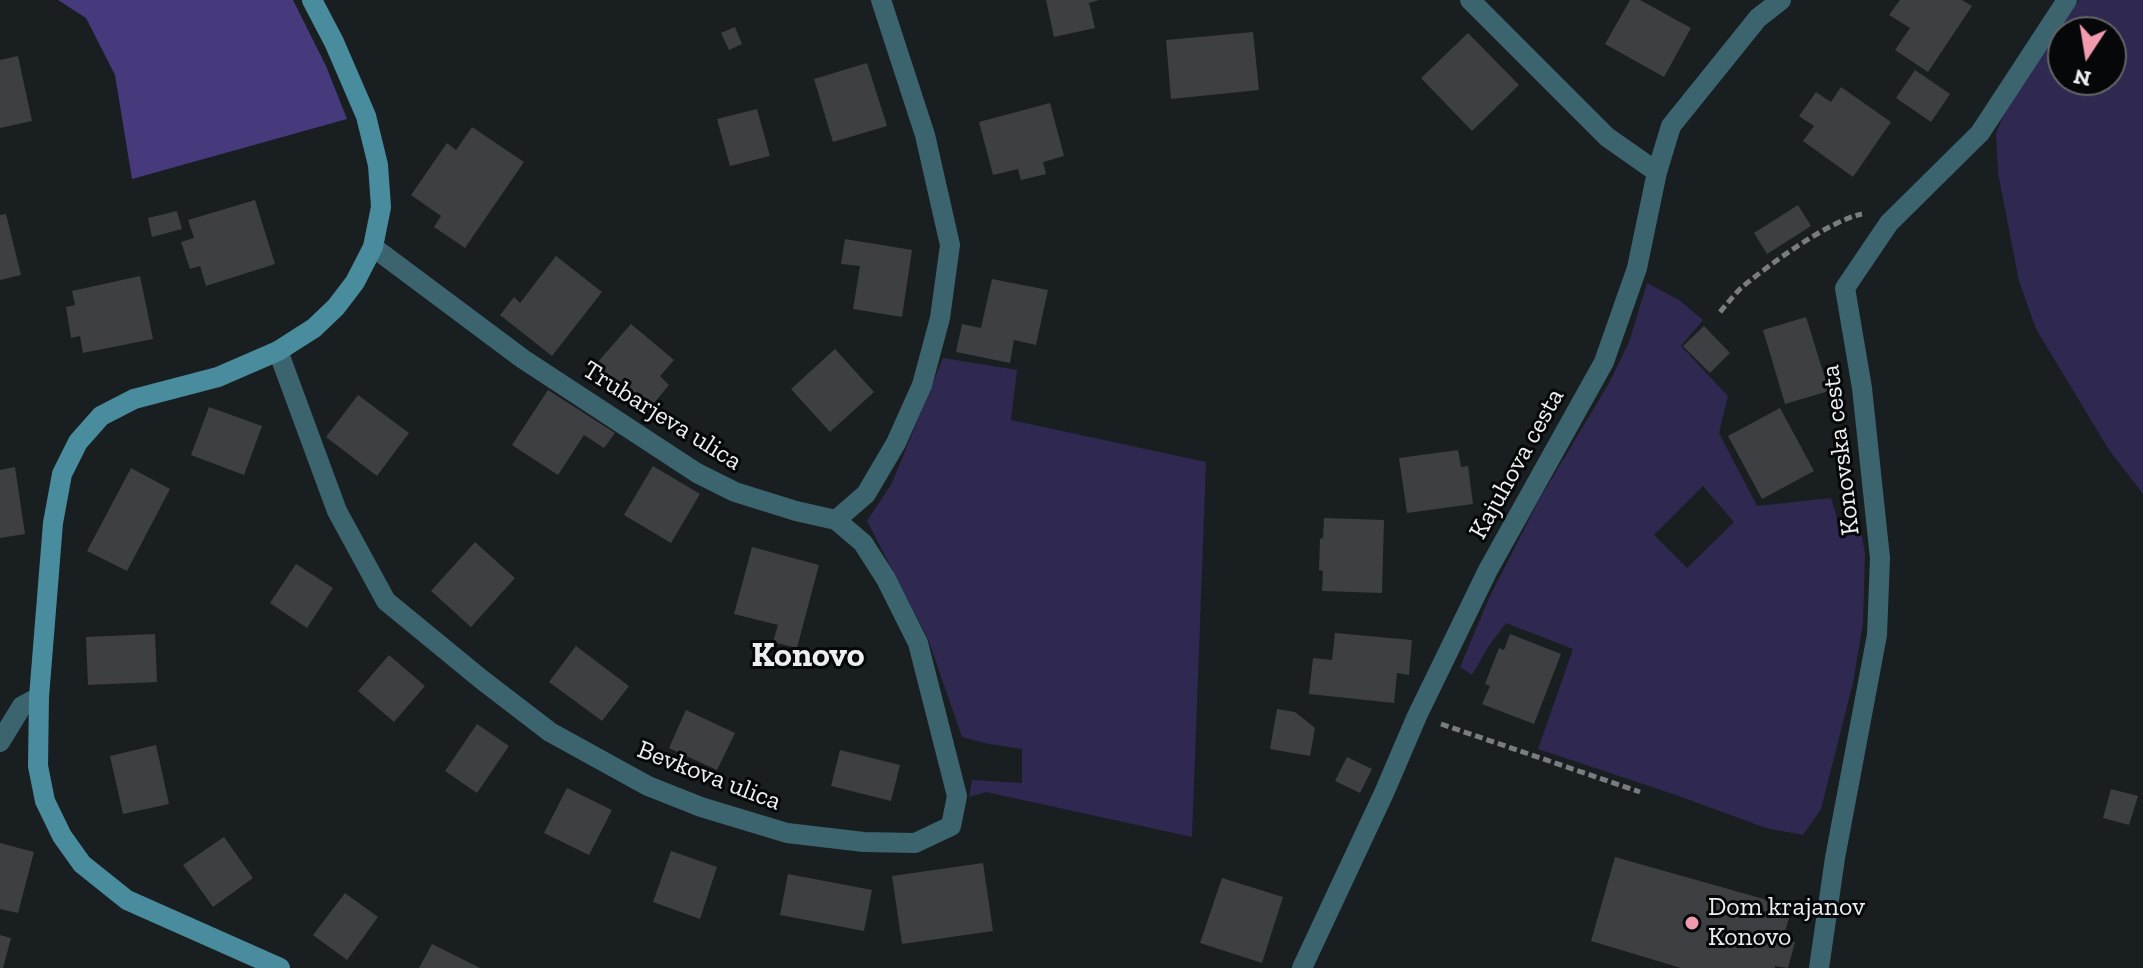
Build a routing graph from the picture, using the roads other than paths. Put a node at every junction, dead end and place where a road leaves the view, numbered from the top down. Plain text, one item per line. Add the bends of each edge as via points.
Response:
1 (312, 0) edge
2 (881, 0) edge
3 (1470, 0) edge
4 (1781, 0) edge
5 (2067, 0) edge
6 (1657, 172) junction
7 (373, 247) junction
8 (278, 351) junction
9 (836, 520) junction
10 (39, 697) junction
11 (0, 742) edge
12 (280, 968) edge
13 (1302, 968) edge
14 (1819, 968) edge

1 - 7 street via 366,116 381,207
2 - 9 street via 925,135 950,245 940,318 922,385 866,494
3 - 6 street via 1607,137
4 - 6 street, Kajuhova cesta via 1758,18 1671,126
5 - 14 street, Konovska cesta via 1980,133 1889,223 1845,288 1862,388 1880,558 1877,635
6 - 13 street, Kajuhova cesta via 1637,268 1604,362 1488,570
7 - 8 street via 336,307
7 - 9 street, Trubarjeva ulica via 523,359 697,473 735,492
8 - 9 street, Bevkova ulica via 337,511 386,601 481,679 550,732 648,786 701,807 787,833 915,843 951,826 957,796 918,643 863,543
8 - 10 street via 218,377 134,399 101,416 78,442 62,474 53,523
10 - 11 street via 22,706
10 - 12 street via 38,766 45,801 82,864 127,900

